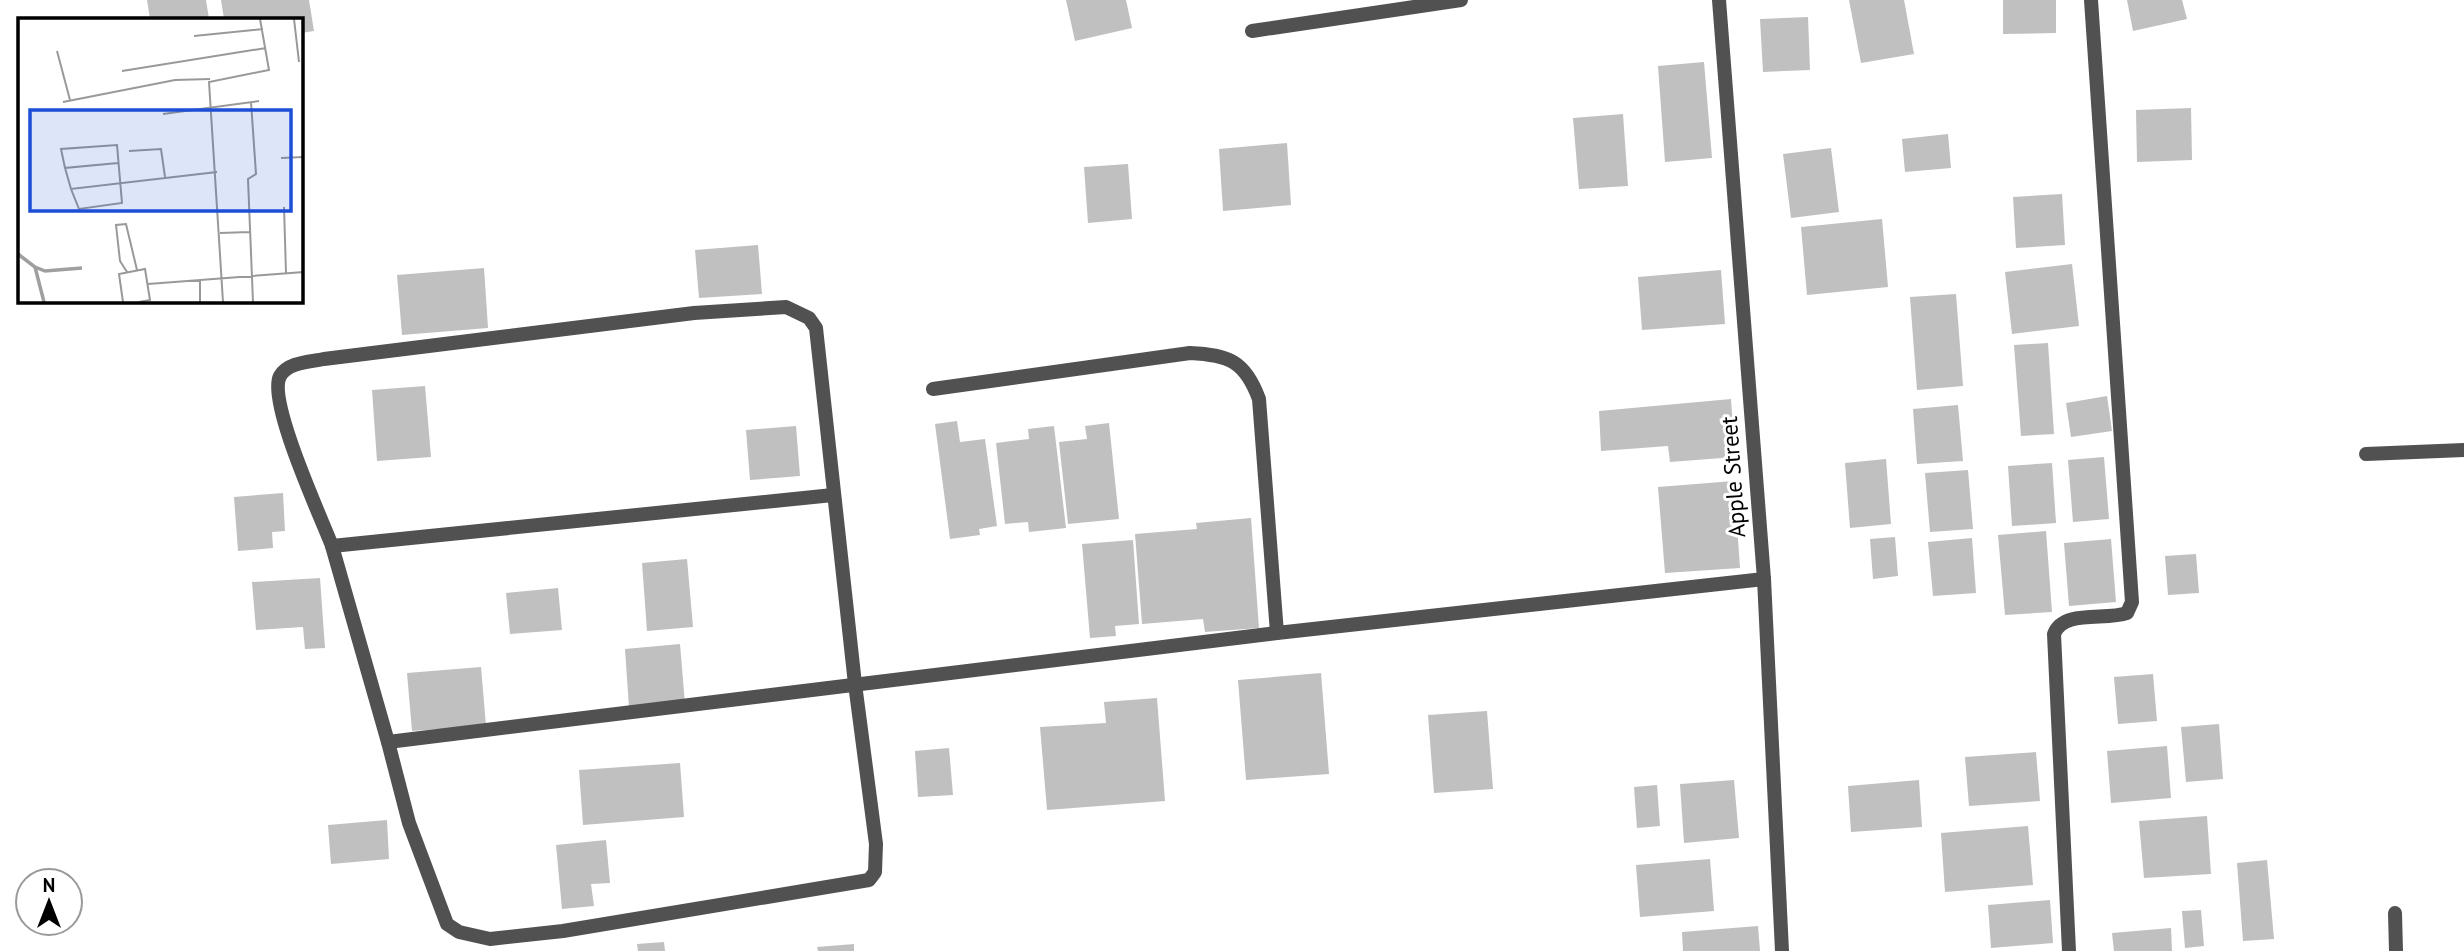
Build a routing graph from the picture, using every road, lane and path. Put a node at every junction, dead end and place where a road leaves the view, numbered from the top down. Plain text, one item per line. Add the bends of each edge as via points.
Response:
1 (1461, 0) edge
2 (1719, 0) edge
3 (2091, 0) edge
4 (1252, 31) dead end
5 (933, 388) dead end
6 (2464, 450) edge
7 (2366, 454) dead end
8 (833, 495) junction
9 (332, 546) junction
10 (1764, 579) junction
11 (1277, 633) junction
12 (855, 684) junction
13 (388, 742) junction
14 (2395, 913) dead end
15 (1782, 951) edge
16 (2069, 951) edge
17 (2396, 951) edge

1 - 4 street
2 - 10 street, Apple Street
3 - 16 street via 2132,601 2127,613 2066,621 2054,634
5 - 11 street via 1190,353 1217,355 1237,363 1252,380 1259,399
6 - 7 street
8 - 9 street
8 - 9 street via 816,328 809,318 786,307 694,313 324,359 285,369 277,385 284,425
8 - 12 street
9 - 13 street
10 - 11 street
10 - 15 street, Apple Street
11 - 12 street
12 - 13 street
12 - 13 street via 876,844 869,880 563,931 490,939 459,932 447,924 409,823
14 - 17 street

